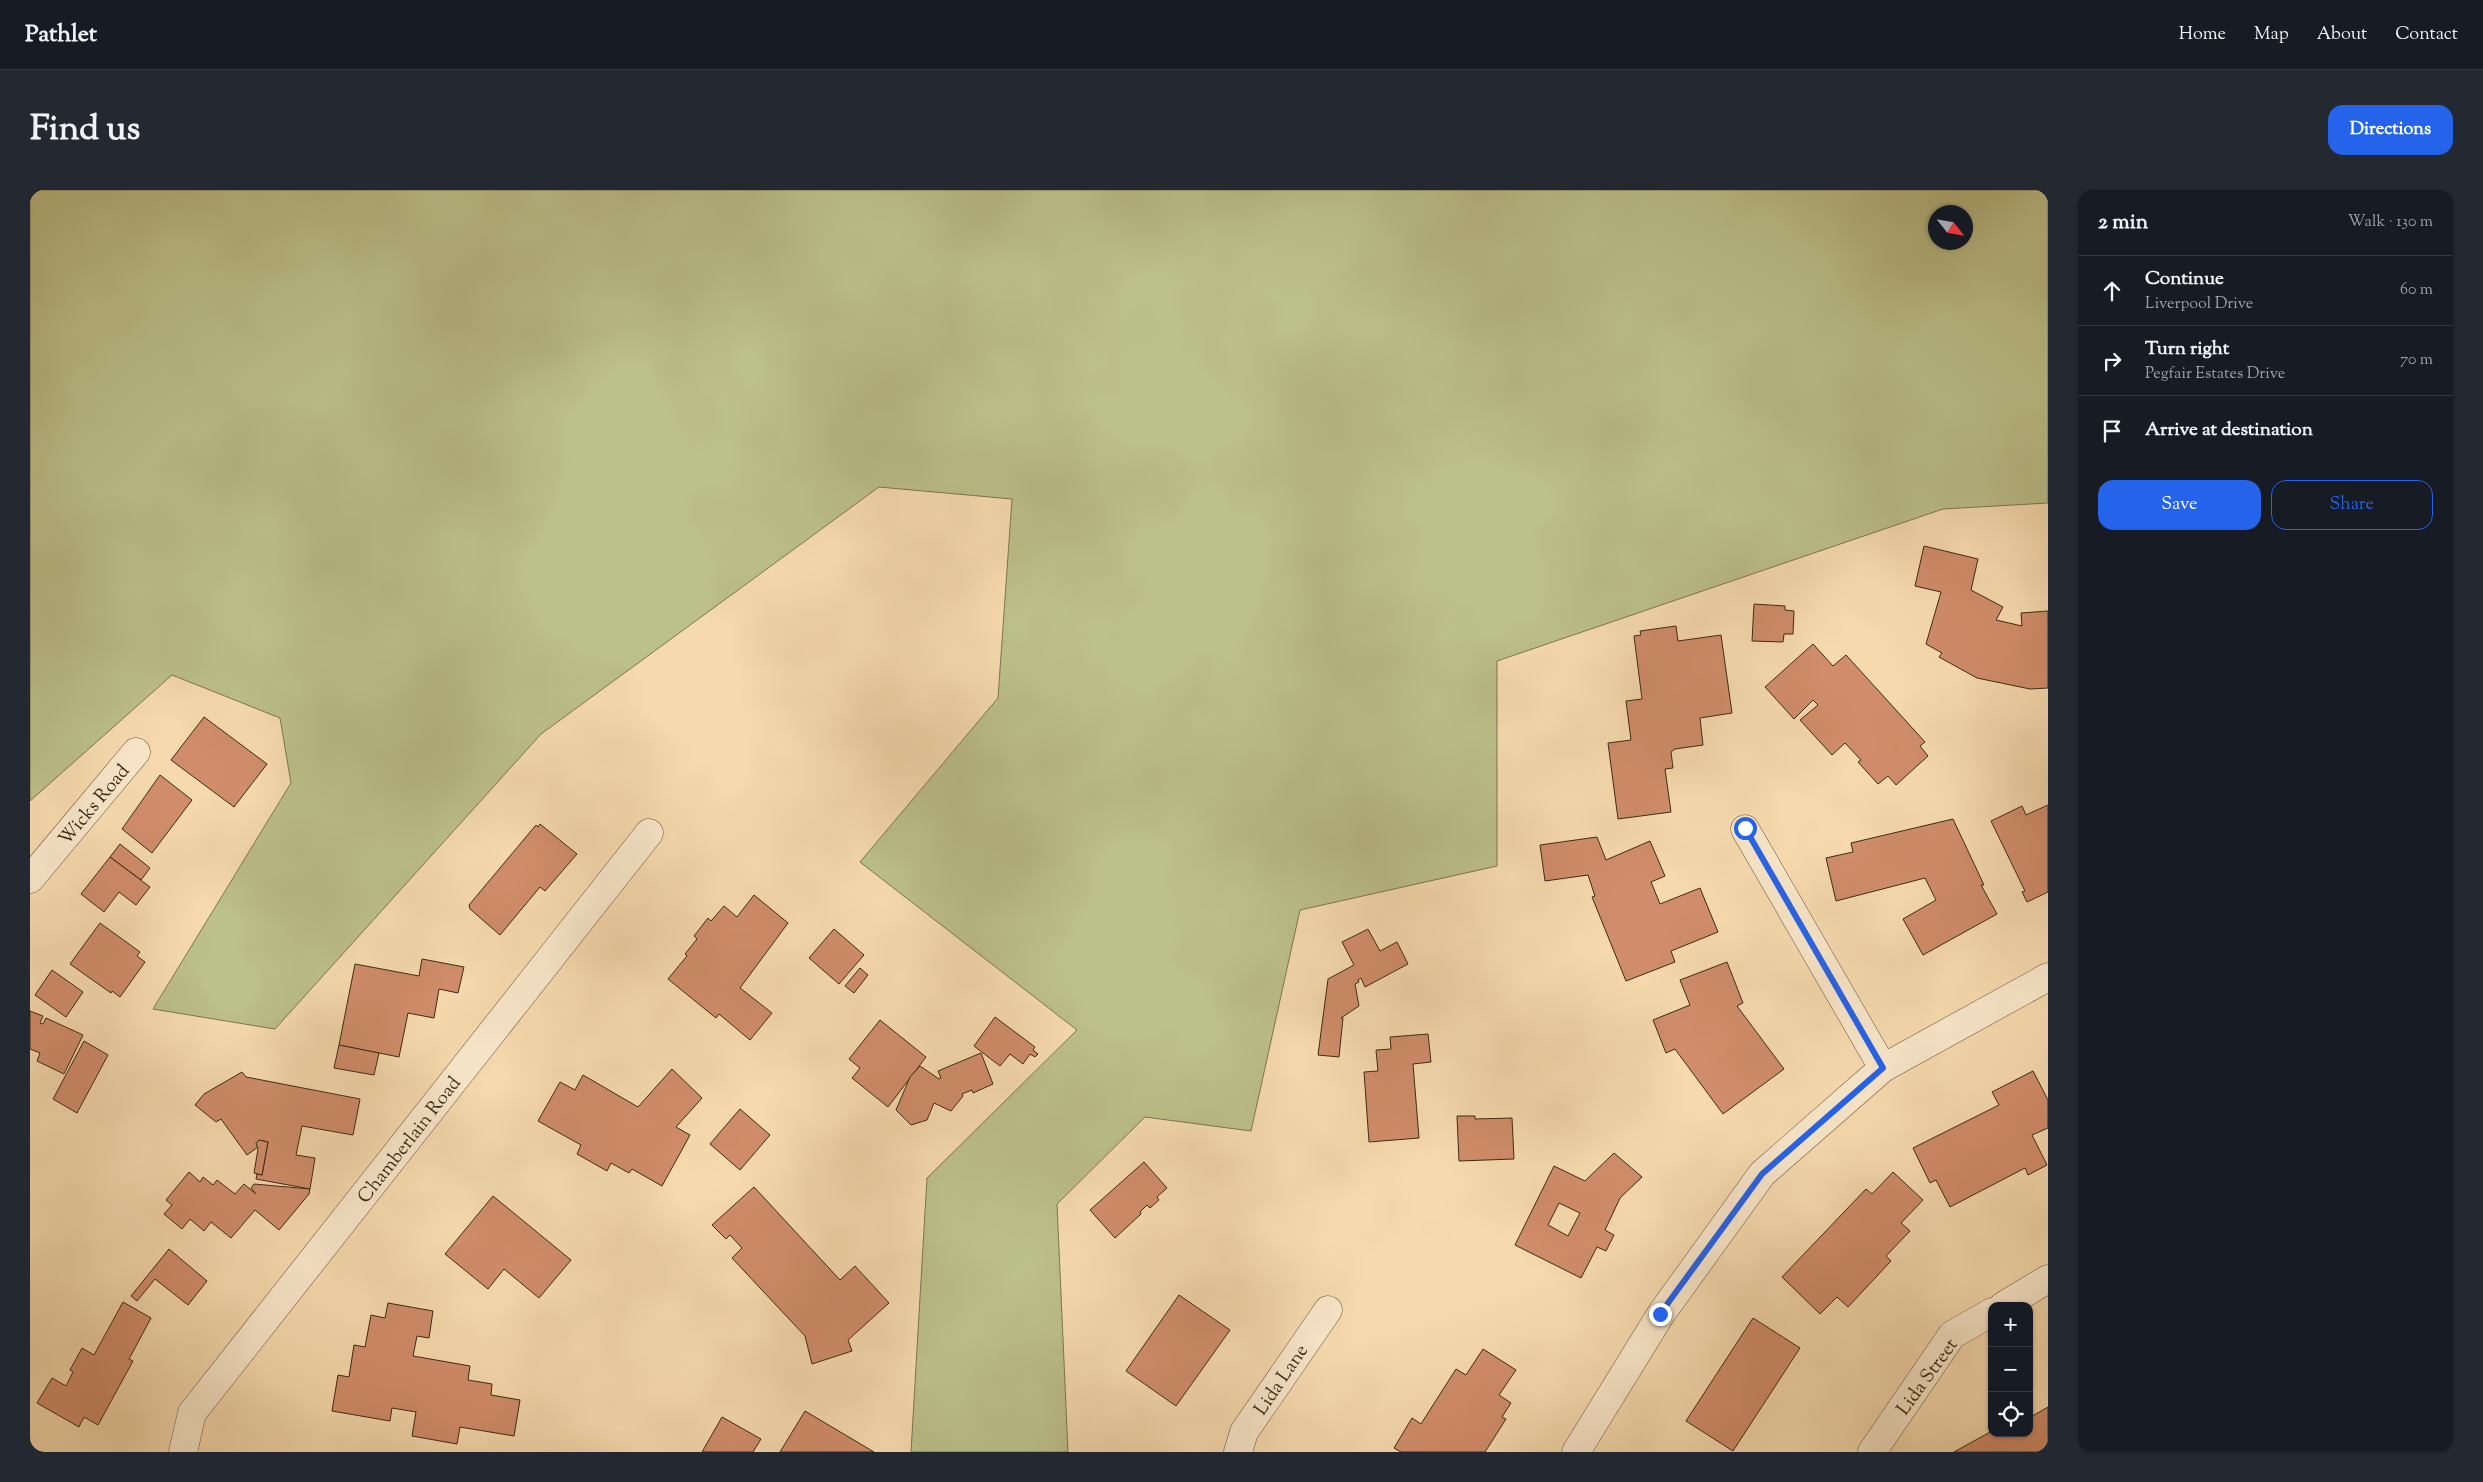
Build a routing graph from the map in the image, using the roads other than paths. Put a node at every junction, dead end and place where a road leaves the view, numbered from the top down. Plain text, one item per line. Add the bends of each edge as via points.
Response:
1 (136, 752) dead end
2 (1745, 828) dead end
3 (649, 833) dead end
4 (30, 879) edge
5 (2048, 976) edge
6 (1883, 1068) junction
7 (2048, 1279) edge
8 (2010, 1302) edge
9 (1328, 1310) dead end
10 (1988, 1314) edge
11 (182, 1452) edge
12 (1238, 1452) edge
13 (1576, 1452) edge
14 (1872, 1452) edge

1 - 4 street, Wicks Road
2 - 6 street
3 - 11 street, Chamberlain Road via 192,1414
5 - 6 street
6 - 13 street via 1762,1174 1660,1314
7 - 8 street
9 - 12 street, Lida Lane via 1244,1432
10 - 14 street, Lida Street via 1952,1335

